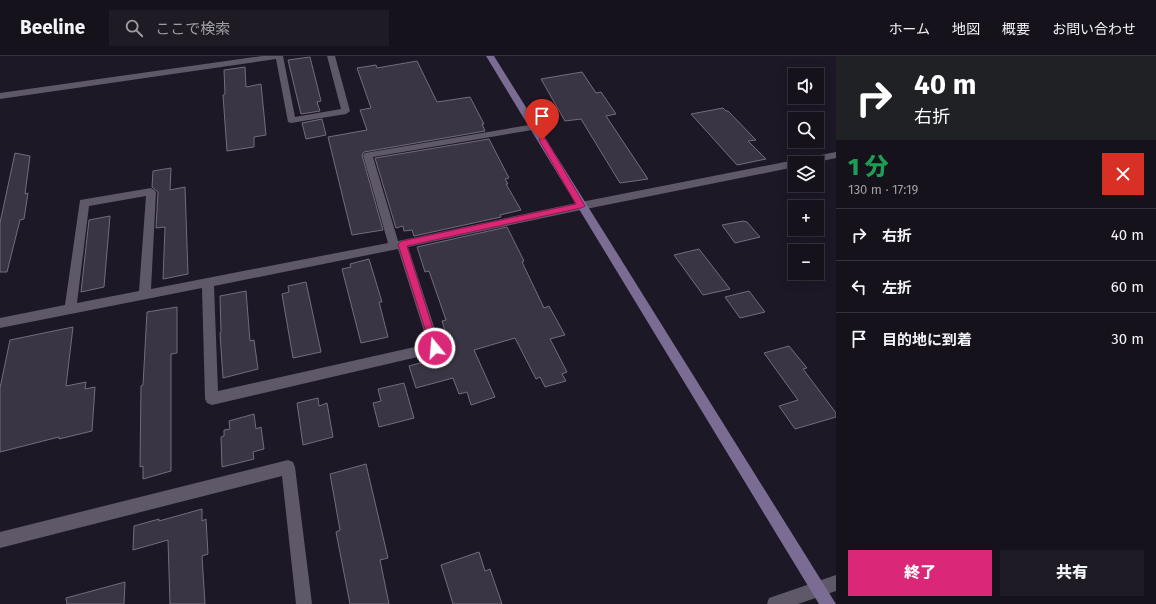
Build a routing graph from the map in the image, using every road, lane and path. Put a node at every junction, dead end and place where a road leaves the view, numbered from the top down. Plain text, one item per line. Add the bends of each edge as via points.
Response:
1 (279, 56) edge
2 (331, 56) edge
3 (490, 56) edge
4 (0, 96) edge
5 (535, 127) junction
6 (836, 155) edge
7 (824, 157) edge
8 (788, 165) edge
9 (581, 206) junction
10 (398, 245) junction
11 (208, 283) junction
12 (145, 294) junction
13 (70, 309) junction
14 (0, 323) edge
15 (0, 540) edge
16 (836, 583) edge
17 (819, 589) junction
18 (304, 604) edge
19 (775, 604) edge
20 (828, 604) edge

1 - 2 street via 291,120 346,111
1 - 4 street
3 - 5 street
5 - 9 street
5 - 10 street via 368,155
6 - 7 street
8 - 9 street
9 - 10 street
9 - 17 street
10 - 11 street
10 - 11 street via 435,348 212,399
11 - 12 street
12 - 13 street
12 - 13 street via 151,192 84,203
13 - 14 street
15 - 18 street via 288,467
16 - 17 street
17 - 19 street
17 - 20 street

